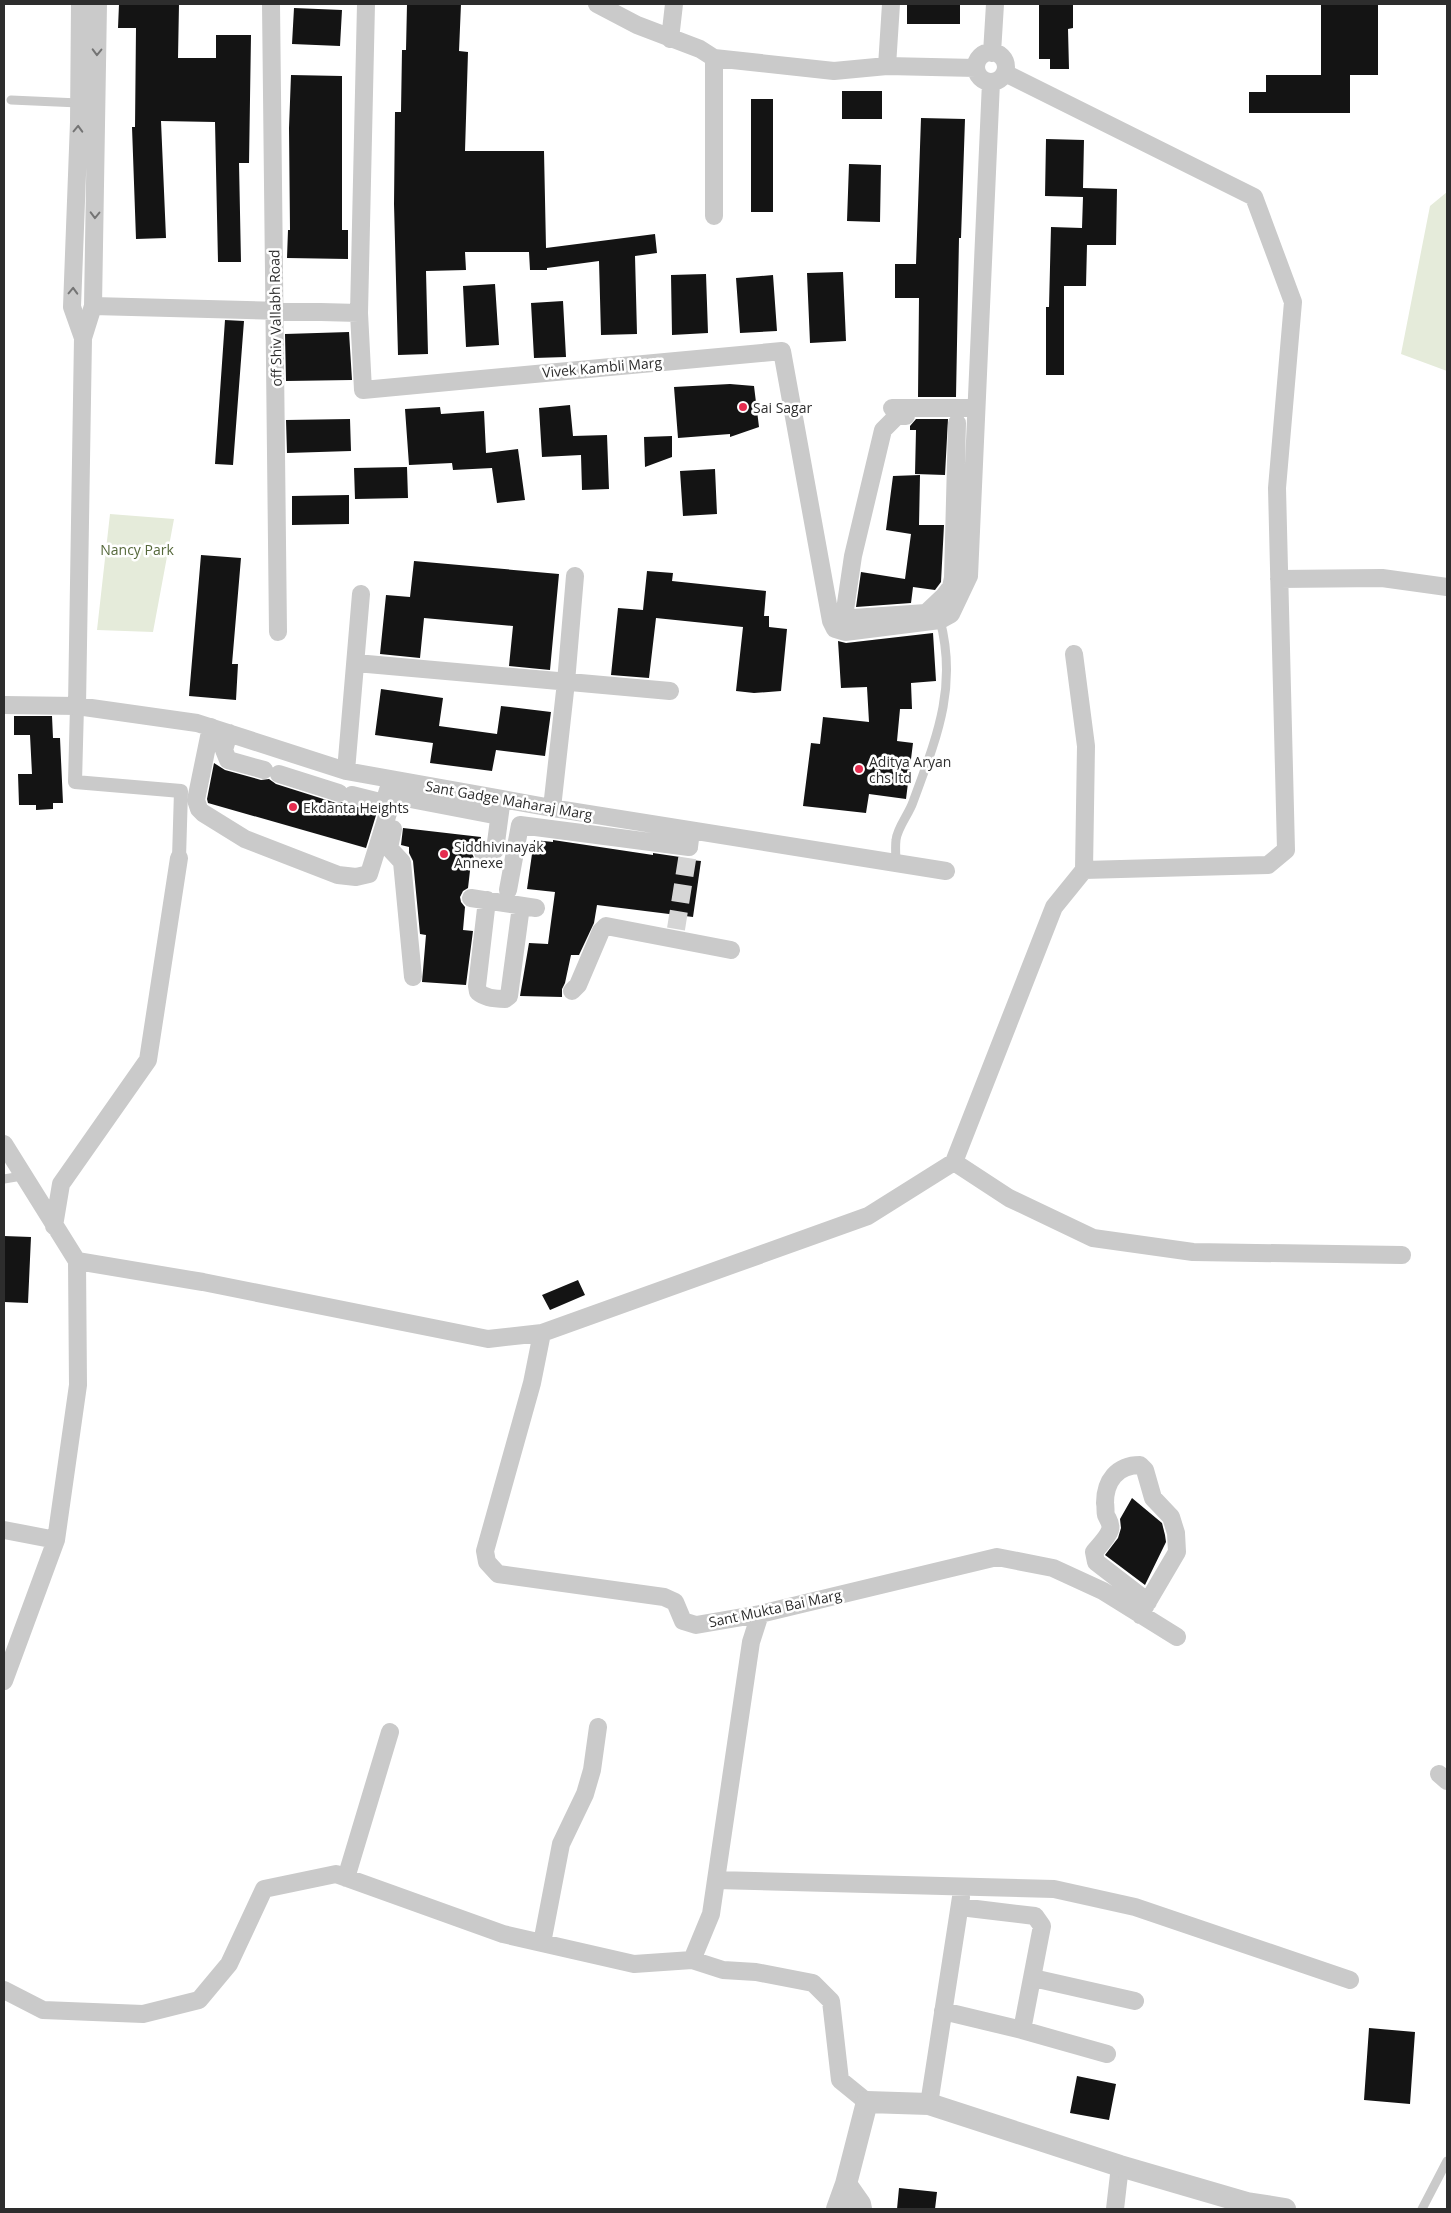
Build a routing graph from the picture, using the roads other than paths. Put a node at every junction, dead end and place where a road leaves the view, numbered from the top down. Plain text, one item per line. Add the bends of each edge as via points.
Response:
1 (80, 4) edge
2 (98, 4) edge
3 (271, 4) edge
4 (366, 4) edge
5 (597, 4) edge
6 (674, 4) edge
7 (891, 4) edge
8 (995, 4) edge
9 (670, 39) junction
10 (992, 53) junction
11 (714, 58) junction
12 (887, 66) junction
13 (976, 68) junction
14 (998, 78) junction
15 (11, 100) dead end
16 (79, 103) junction
17 (714, 216) dead end
18 (93, 306) junction
19 (275, 311) junction
20 (359, 313) junction
21 (82, 338) junction
22 (976, 408) junction
23 (957, 423) dead end
24 (965, 471) junction
25 (963, 528) junction
26 (575, 576) dead end
27 (1279, 579) junction
28 (1447, 587) edge
29 (362, 594) dead end
30 (940, 620) junction
31 (278, 632) dead end
32 (1074, 654) dead end
33 (356, 663) junction
34 (566, 682) junction
35 (670, 691) dead end
36 (4, 705) edge
37 (77, 706) junction
38 (211, 727) junction
39 (229, 733) junction
40 (314, 761) junction
41 (346, 771) junction
42 (308, 783) junction
43 (402, 788) junction
44 (510, 805) junction
45 (552, 808) junction
46 (520, 825) junction
47 (691, 831) junction
48 (483, 853) dead end
49 (179, 858) joint
50 (896, 863) junction
51 (1084, 870) junction
52 (946, 871) dead end
53 (492, 901) junction
54 (731, 950) dead end
55 (413, 978) dead end
56 (572, 991) dead end
57 (4, 1144) edge
58 (954, 1162) junction
59 (22, 1176) junction
60 (4, 1179) edge
61 (54, 1226) junction
62 (1402, 1256) dead end
63 (78, 1261) junction
64 (542, 1333) junction
65 (4, 1530) edge
66 (56, 1540) junction
67 (1144, 1608) junction
68 (760, 1614) junction
69 (1177, 1637) dead end
70 (4, 1682) edge
71 (598, 1727) dead end
72 (390, 1732) dead end
73 (346, 1878) junction
74 (716, 1880) junction
75 (963, 1887) junction
76 (960, 1907) junction
77 (542, 1943) junction
78 (692, 1960) junction
79 (1033, 1978) junction
80 (1350, 1980) dead end
81 (4, 1990) edge
82 (1135, 2001) dead end
83 (943, 2011) junction
84 (1022, 2030) junction
85 (1107, 2054) dead end
86 (867, 2102) junction
87 (929, 2104) junction
88 (1447, 2161) edge
89 (1120, 2166) junction
90 (846, 2184) junction
91 (1247, 2206) edge
92 (837, 2209) edge
93 (861, 2209) edge
94 (1115, 2209) edge
95 (1285, 2209) edge
96 (1422, 2209) edge

1 - 16 street
2 -> 18 street
3 - 19 street, off Shiv Vallabh Road
4 - 20 street, Vivek Kambli Marg
5 - 9 street
6 - 9 street
7 - 12 street
8 - 10 street
9 - 11 street via 700,49
10 - 13 street via 983,55
10 - 14 street via 1004,60 1006,69
11 - 12 street via 834,71
11 - 17 street
12 - 13 street
13 - 14 street via 980,77
14 - 22 street
14 - 27 street via 1254,197 1294,302 1277,488
15 - 16 lane
21 -> 16 street via 72,307
18 - 19 street
18 - 21 street
19 - 20 street
19 - 31 street, off Shiv Vallabh Road
20 - 30 street, Vivek Kambli Marg via 363,390 782,351 835,629 845,632
21 - 37 street
22 - 24 street
22 - 25 street via 899,412 883,430 852,556 845,610 848,616 926,613 951,587
23 - 24 street
24 - 25 street
25 - 30 street via 970,576 951,614
26 - 34 street
27 - 28 street via 1382,578
27 - 51 street via 1286,850 1268,865
29 - 33 street
30 - 50 lane via 947,647 947,688 930,758 912,808 896,839
32 - 51 street via 1086,746
33 - 34 street
33 - 41 street
34 - 35 street
34 - 45 street
36 - 37 street, Sant Gadge Maharaj Marg
37 - 38 street, Sant Gadge Maharaj Marg
37 - 49 street via 75,782 181,790
38 - 39 street, Sant Gadge Maharaj Marg
38 - 43 street via 196,800 199,809 245,839 338,875 369,874
39 - 40 street, Sant Gadge Maharaj Marg
39 - 42 street via 224,750 228,760
40 - 41 street, Sant Gadge Maharaj Marg
40 - 42 street
41 - 43 street, Sant Gadge Maharaj Marg
42 - 43 street via 382,803
43 - 44 street, Sant Gadge Maharaj Marg
43 - 55 street via 389,848 402,862
44 - 45 street, Sant Gadge Maharaj Marg
44 - 46 street
44 - 48 street via 495,850
44 - 53 street
45 - 47 street, Sant Gadge Maharaj Marg
46 - 47 street via 689,847
46 - 53 street
47 - 50 street, Sant Gadge Maharaj Marg
49 - 61 street via 148,1060 61,1184
50 - 52 street, Sant Gadge Maharaj Marg
51 - 58 street via 1054,907
53 - 53 street via 529,907 509,996 505,999 482,996 477,986
54 - 56 street via 675,934 603,927 578,986
57 - 59 street
58 - 62 street via 1009,1198 1093,1238 1193,1252
58 - 64 street via 868,1216
59 - 60 lane
59 - 61 street
61 - 63 street
63 - 64 street via 203,1282 488,1339
63 - 66 street via 78,1385
64 - 68 street, Sant Mukta Bai Marg via 532,1383 485,1551 487,1562 498,1574 664,1597 675,1602 683,1621 696,1625
65 - 66 street
66 - 70 street
67 - 67 street via 1178,1552 1178,1544 1171,1517 1153,1498 1145,1470 1140,1465 1132,1465 1116,1472 1109,1480 1105,1494 1110,1530 1094,1556 1096,1562
67 - 68 street, Sant Mukta Bai Marg via 1053,1568 997,1557
67 - 69 street, Sant Mukta Bai Marg
68 - 74 street via 751,1642
71 - 77 street via 585,1794 561,1844
72 - 73 street
73 - 77 street via 503,1934
73 - 81 street via 336,1874 264,1889 229,1964 199,2000 143,2014 43,2010
74 - 75 street
74 - 78 street via 712,1914
75 - 76 street
75 - 80 street via 1054,1889 1135,1907
76 - 79 street via 1035,1916 1042,1926
76 - 83 street
77 - 78 street via 634,1964
78 - 86 street via 722,1970 756,1972 813,1983 831,2001 840,2080
79 - 82 street
79 - 84 street
83 - 84 street
83 - 87 street
84 - 85 street
86 - 87 street
86 - 90 street
87 - 89 street
88 - 96 lane
89 - 91 street
89 - 94 street
90 - 92 street
90 - 93 street
91 - 95 street

